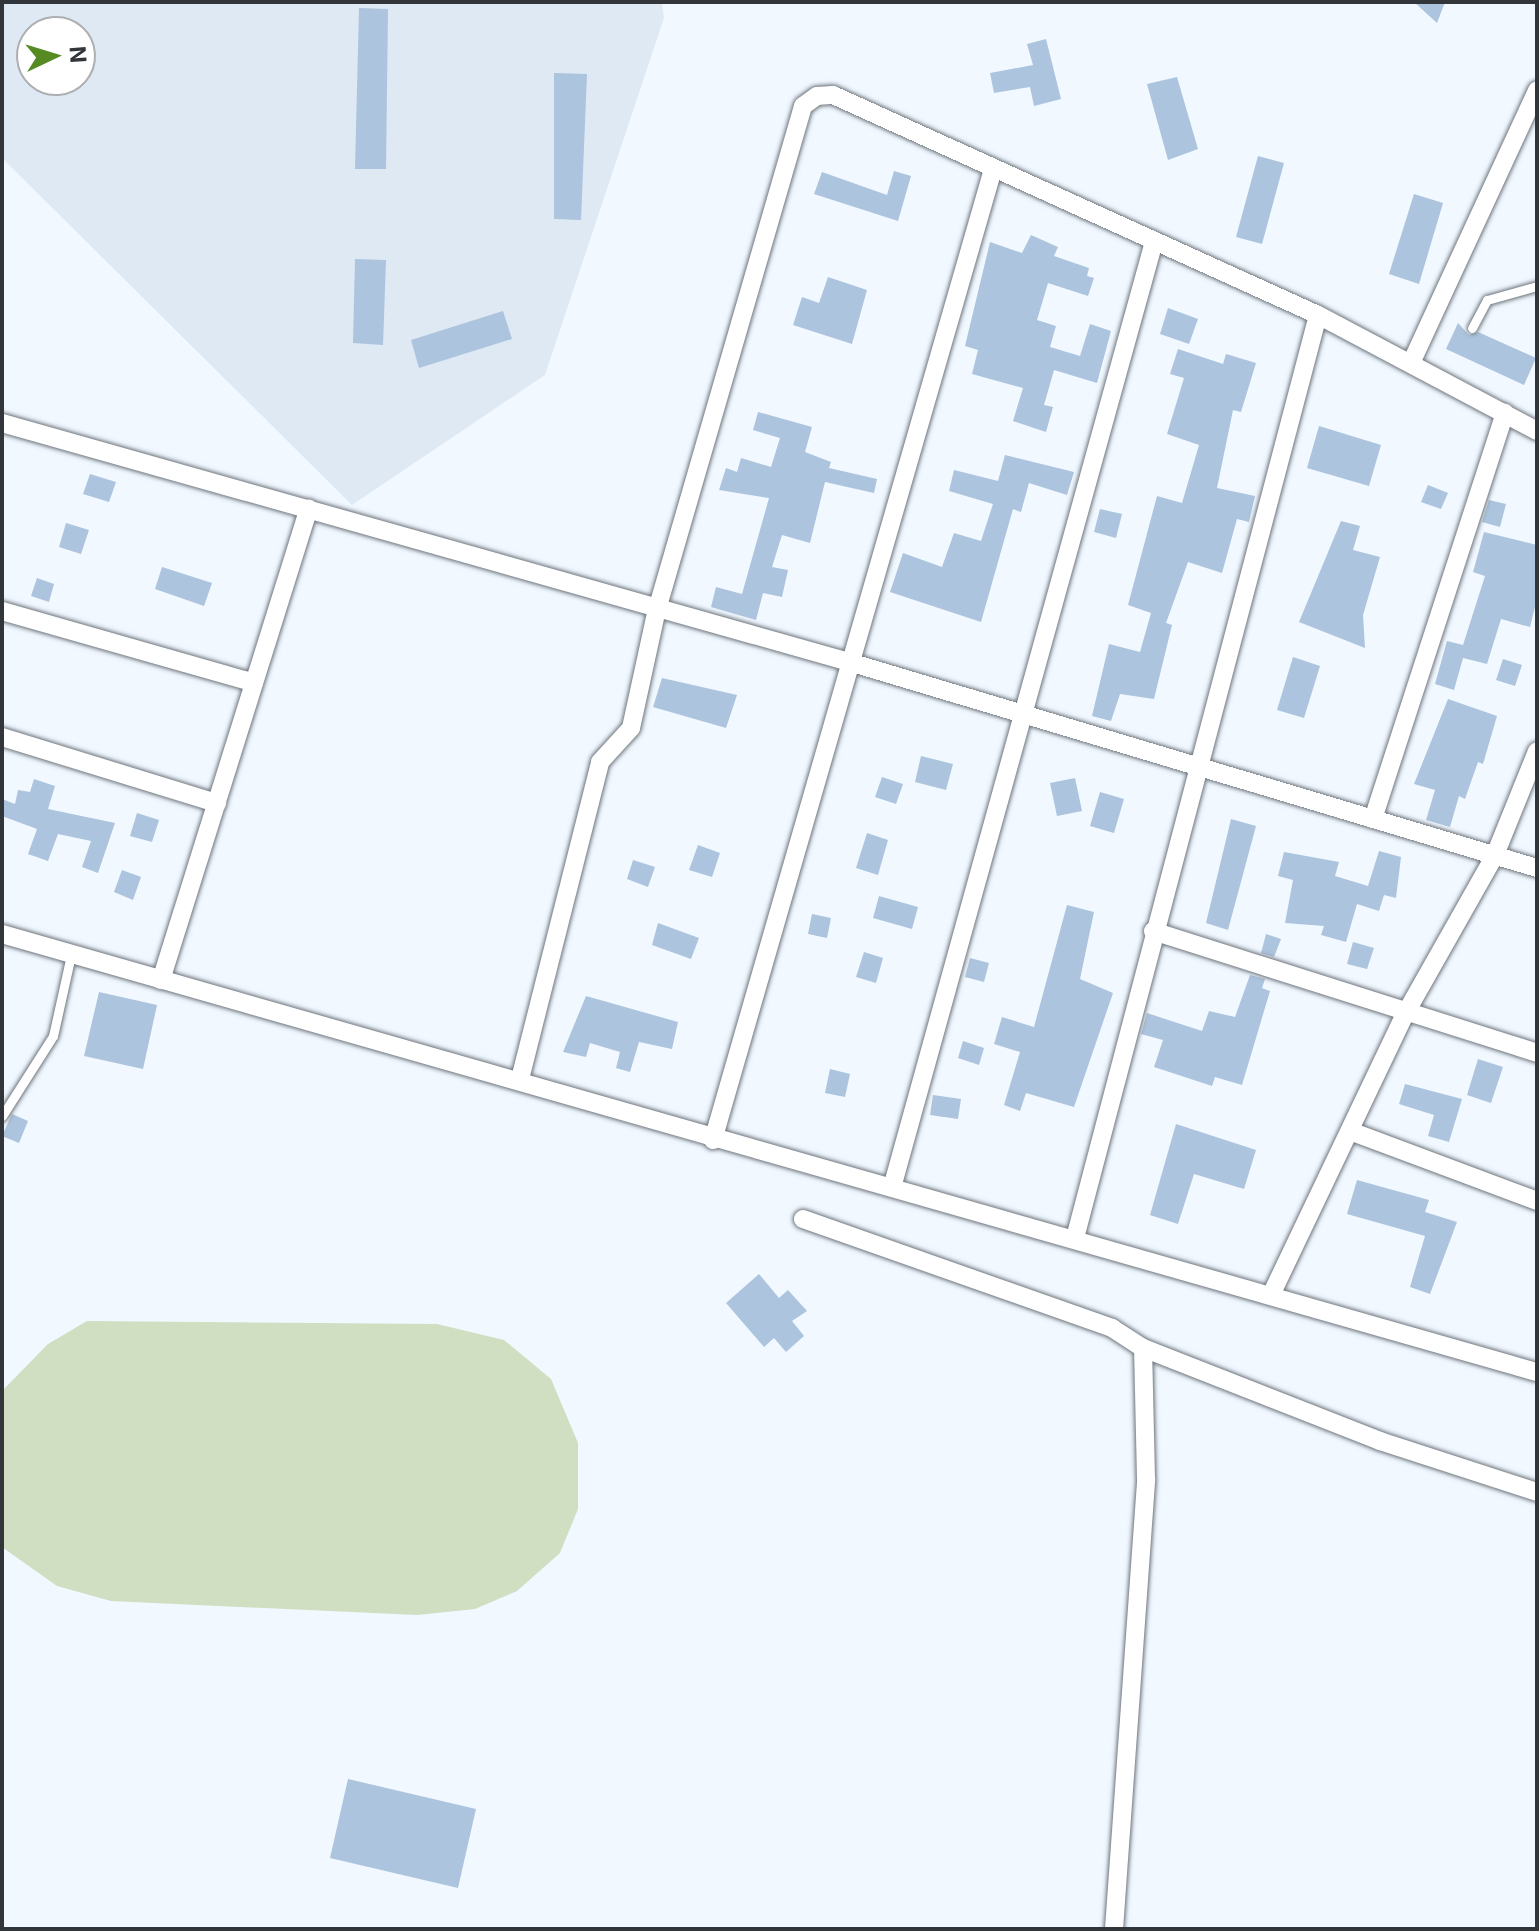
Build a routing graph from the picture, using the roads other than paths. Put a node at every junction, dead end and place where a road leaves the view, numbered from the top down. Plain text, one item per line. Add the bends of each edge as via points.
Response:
1 (1537, 91) edge
2 (993, 169) junction
3 (1153, 245) junction
4 (1537, 286) edge
5 (1318, 315) junction
6 (1472, 328) dead end
7 (1412, 361) junction
8 (1505, 413) junction
9 (2, 423) edge
10 (1537, 431) edge
11 (309, 509) junction
12 (2, 611) edge
13 (656, 613) junction
14 (846, 661) junction
15 (254, 683) junction
16 (1024, 714) junction
17 (2, 737) edge
18 (1537, 751) edge
19 (1199, 766) junction
20 (217, 803) junction
21 (1373, 819) junction
22 (1495, 855) junction
23 (1537, 868) edge
24 (1153, 931) junction
25 (2, 934) edge
26 (71, 955) junction
27 (161, 980) junction
28 (1404, 1016) junction
29 (1537, 1053) edge
30 (520, 1079) junction
31 (2, 1116) edge
32 (1350, 1131) junction
33 (713, 1140) junction
34 (893, 1184) junction
35 (1537, 1201) edge
36 (803, 1219) dead end
37 (1075, 1238) junction
38 (1271, 1295) junction
39 (1143, 1348) junction
40 (1537, 1372) edge
41 (1537, 1492) edge
42 (1114, 1929) edge

1 - 7 street
2 - 3 street
2 - 13 street via 833,95 803,106
2 - 14 street
3 - 5 street
3 - 16 street
4 - 6 lane via 1487,300
5 - 7 street
5 - 19 street
7 - 8 street
8 - 10 street
8 - 21 street
9 - 11 street
11 - 13 street
11 - 15 street
12 - 15 street
13 - 14 street
13 - 30 street via 631,728 600,762
14 - 16 street
14 - 33 street
15 - 20 street
16 - 19 street
16 - 34 street
17 - 20 street
18 - 22 street
19 - 21 street
19 - 24 street
20 - 27 street
21 - 22 street
22 - 23 street
22 - 28 street
24 - 28 street
24 - 37 street
25 - 26 street
26 - 27 street
26 - 31 lane via 53,1036
27 - 30 street via 386,1049
28 - 29 street
28 - 32 street
30 - 33 street
32 - 35 street
32 - 38 street
33 - 34 street
34 - 37 street
36 - 39 street via 1112,1328
37 - 38 street
38 - 40 street
39 - 41 street via 1380,1441
39 - 42 street via 1146,1479

